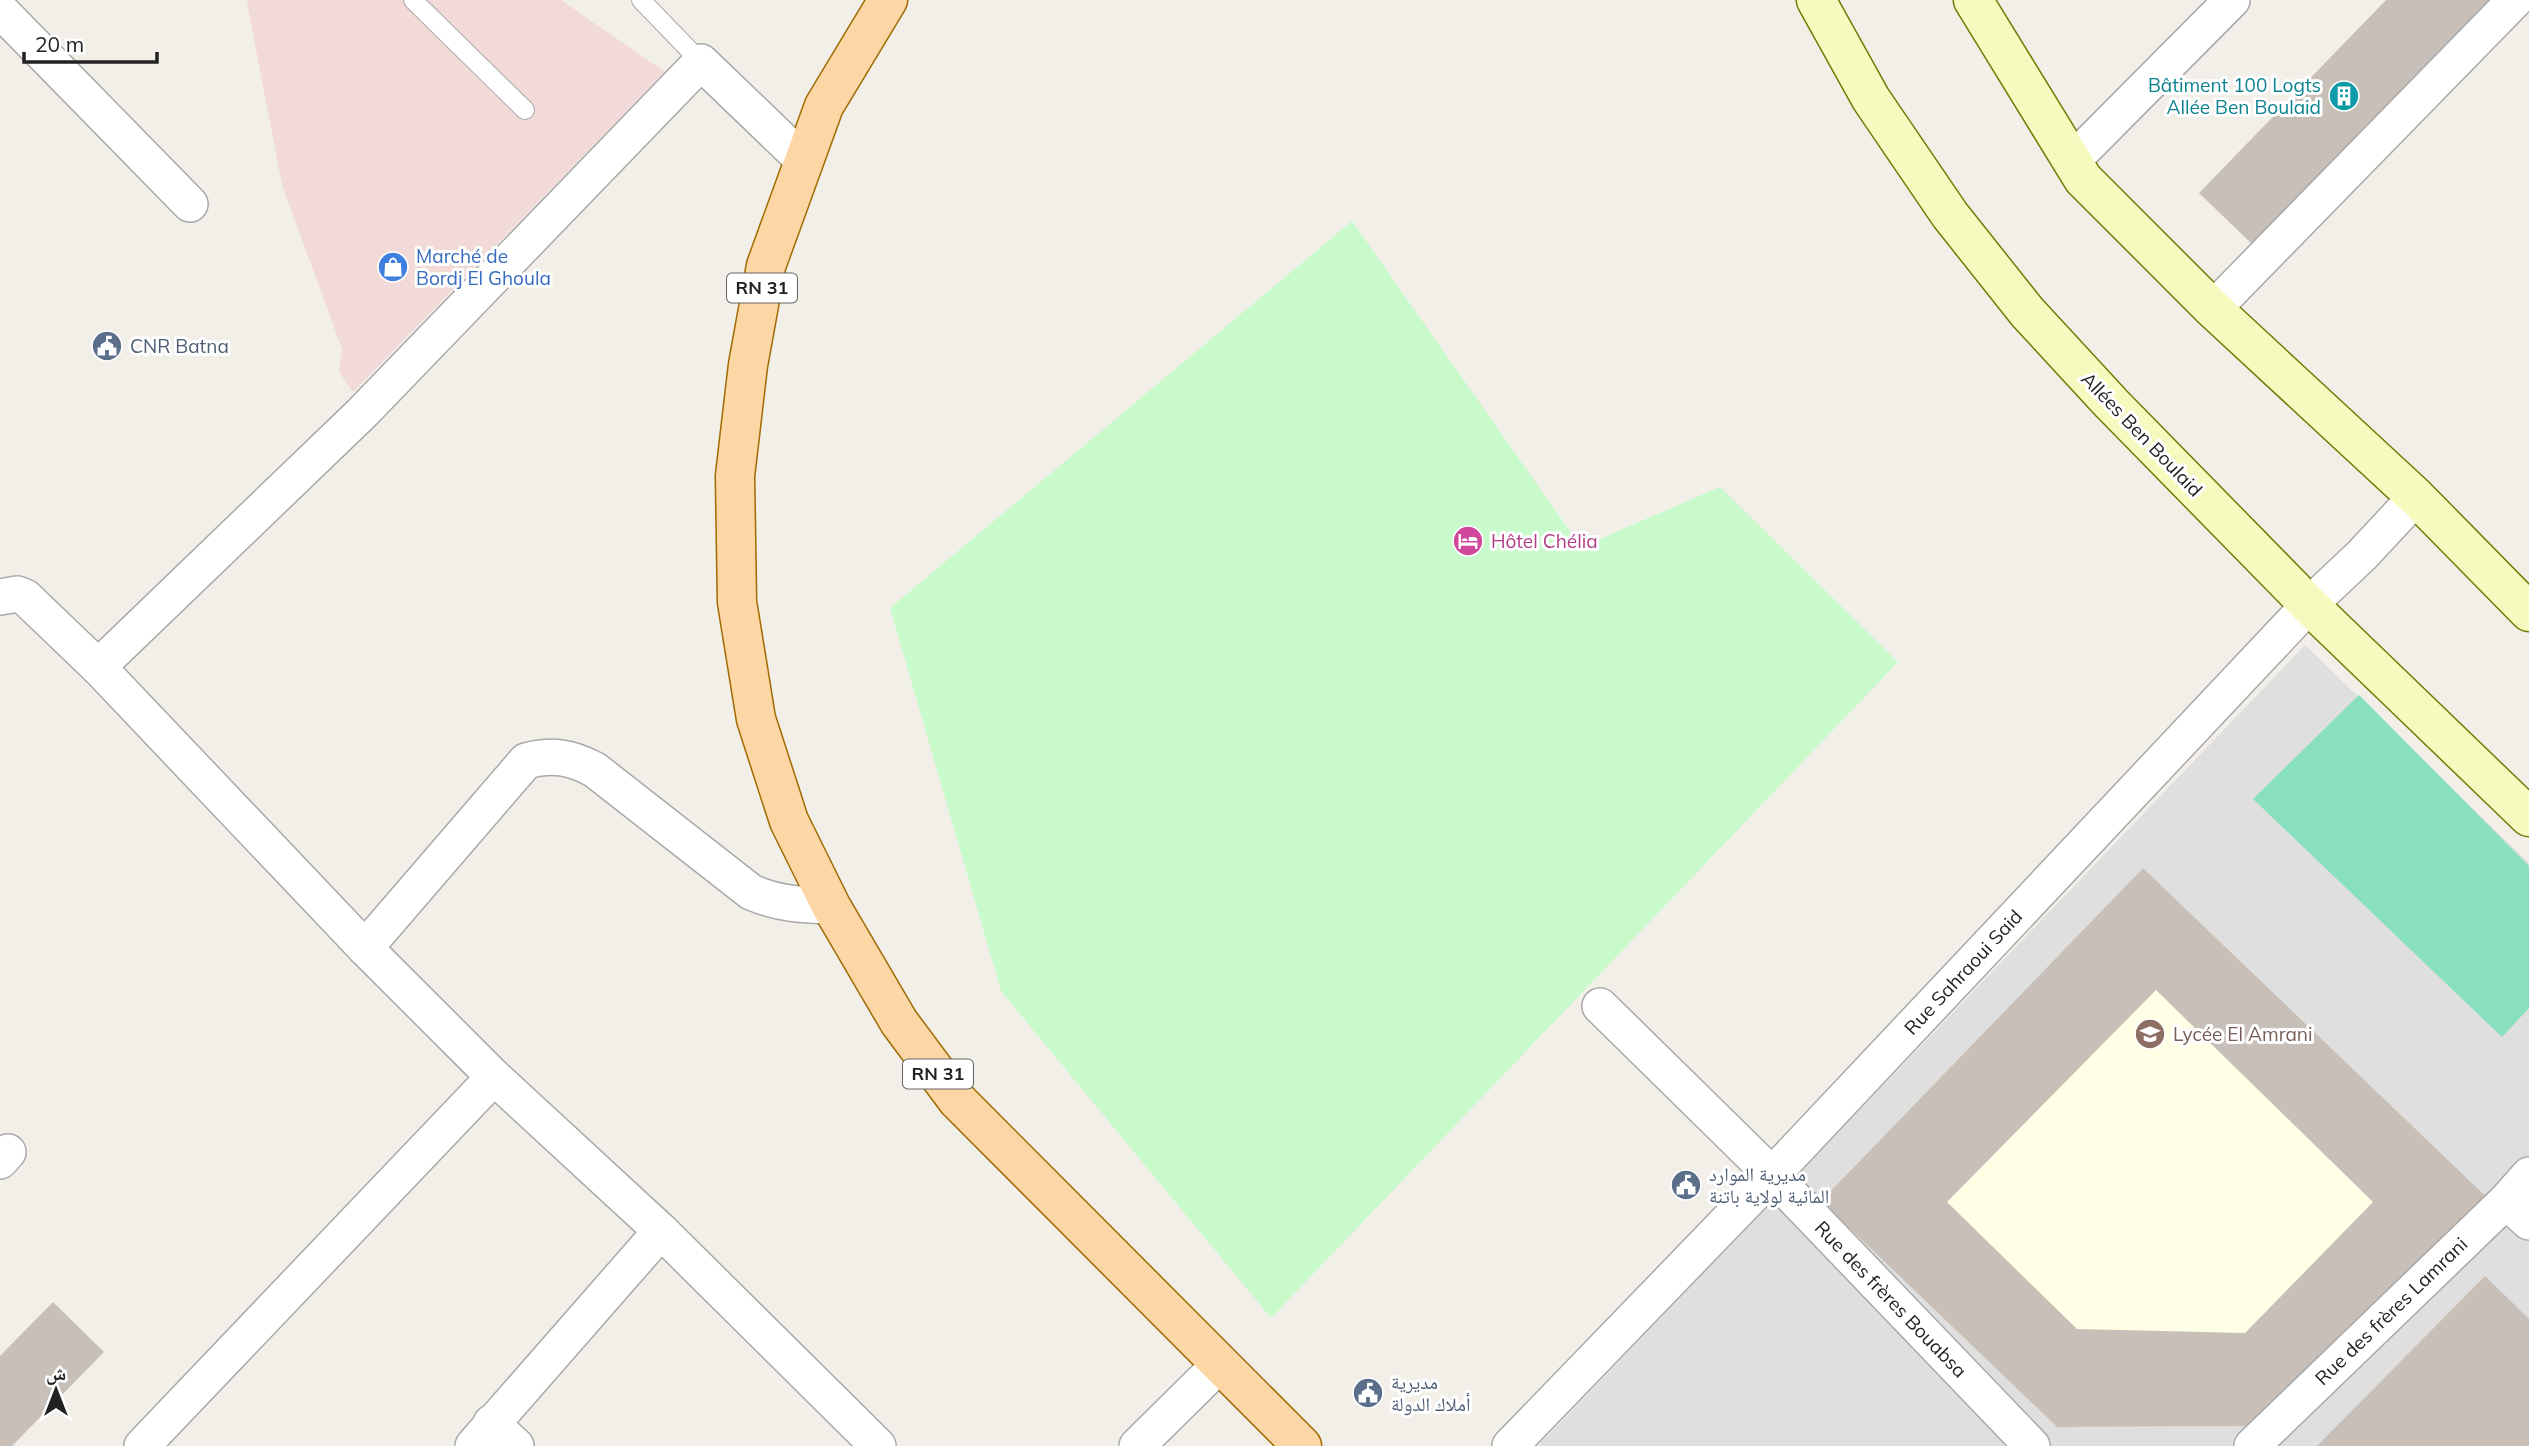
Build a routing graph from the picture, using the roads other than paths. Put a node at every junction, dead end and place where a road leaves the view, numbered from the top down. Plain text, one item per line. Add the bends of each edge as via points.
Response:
1 (413, 0) edge
2 (641, 0) edge
3 (888, 0) edge
4 (1816, 0) edge
5 (1973, 0) edge
6 (2232, 0) edge
7 (2515, 0) edge
8 (0, 9) edge
9 (701, 62) junction
10 (525, 110) dead end
11 (803, 160) junction
12 (2073, 161) junction
13 (190, 204) dead end
14 (2213, 309) junction
15 (2416, 497) junction
16 (0, 597) edge
17 (2309, 605) junction
18 (2529, 612) edge
19 (98, 667) junction
20 (2529, 817) edge
21 (831, 906) junction
22 (365, 948) junction
23 (1600, 1006) dead end
24 (494, 1077) junction
25 (1772, 1175) junction
26 (2529, 1175) edge
27 (2517, 1211) edge
28 (661, 1231) junction
29 (1219, 1365) junction
30 (482, 1435) edge
31 (160, 1440) edge
32 (516, 1446) edge
33 (878, 1446) edge
34 (1137, 1446) edge
35 (1302, 1446) edge
36 (1510, 1446) edge
37 (2032, 1446) edge
38 (2252, 1446) edge

1 - 10 lane
2 - 9 lane
3 - 11 main road, RN 31 via 824,106
4 - 17 main road, Allées Ben Boulaid via 1871,99 1950,215 2026,312
5 - 12 main road
6 - 12 street
7 - 14 street
8 - 13 street
9 - 11 street
9 - 19 street via 362,413
11 - 21 main road, RN 31 via 766,266 748,365 736,476 737,602 756,719 789,821
12 - 14 main road via 2083,179
14 - 15 main road
15 - 17 street, Rue Sahraoui Said
15 - 18 main road
16 - 19 street via 25,597
17 - 20 main road, Allées Ben Boulaid
17 - 25 street, Rue Sahraoui Said
19 - 22 street
21 - 22 street via 785,904 751,892 595,770 576,760 551,756 526,761
21 - 29 main road, RN 31 via 899,1022 957,1100
22 - 24 street
23 - 25 street, Rue des frères Bouabsa
24 - 28 street
24 - 31 street
25 - 36 street, Rue Sahraoui Said
25 - 37 street, Rue des frères Bouabsa
26 - 27 street, Rue des frères Lamrani
27 - 38 street, Rue des frères Lamrani
28 - 30 street
28 - 33 street
29 - 34 street
29 - 35 main road, RN 31
30 - 32 street

